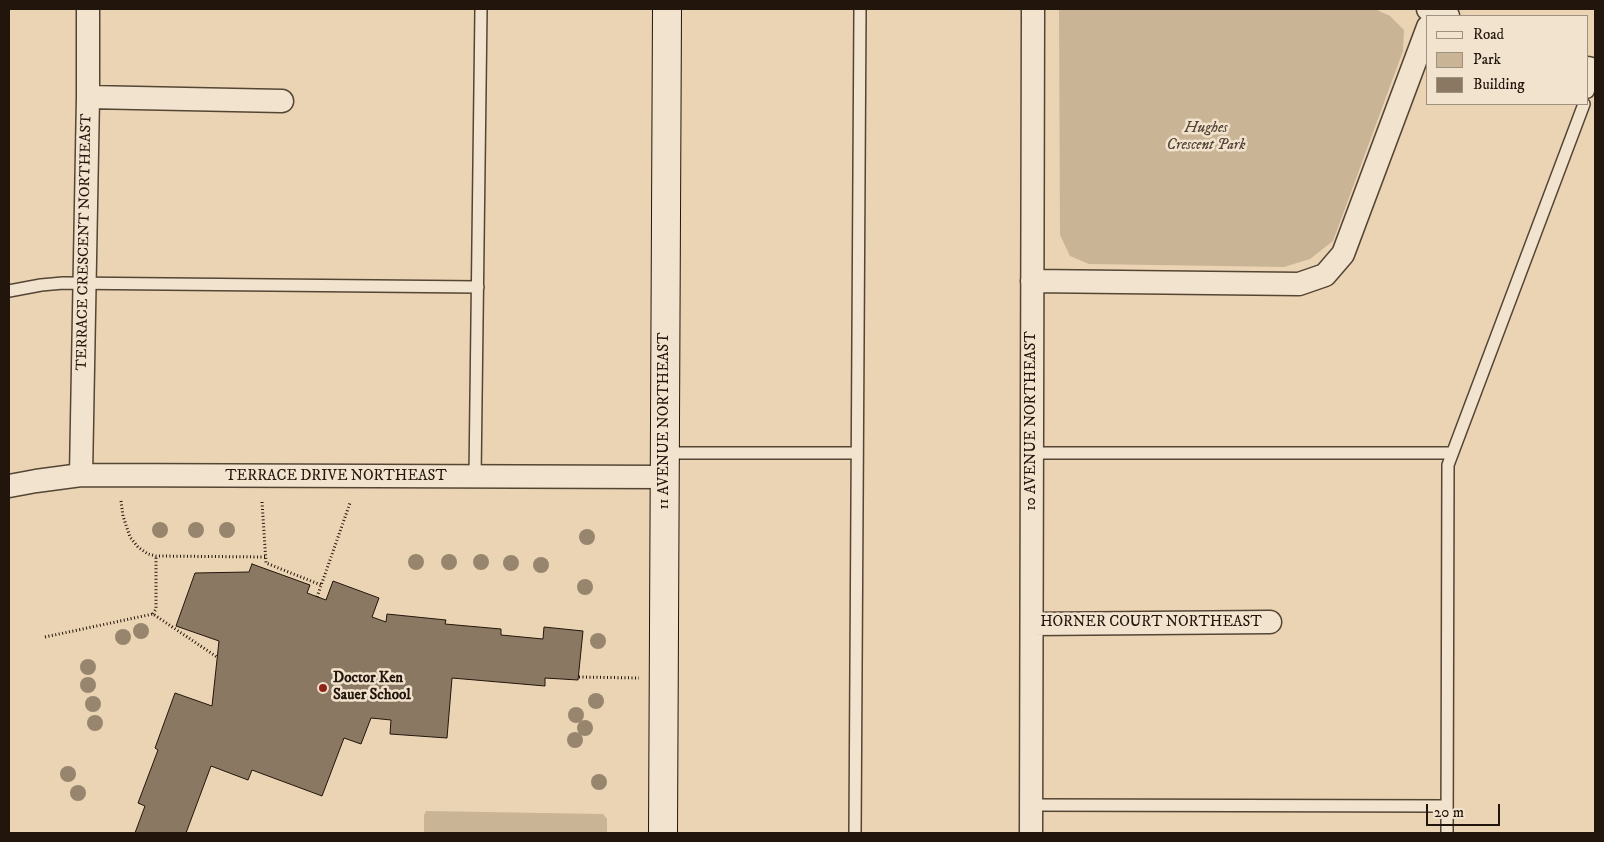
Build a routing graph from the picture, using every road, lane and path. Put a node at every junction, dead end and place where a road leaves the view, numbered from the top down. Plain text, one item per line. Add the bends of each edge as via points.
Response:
1 (88, 9) edge
2 (481, 9) edge
3 (667, 9) edge
4 (860, 9) edge
5 (1033, 9) edge
6 (1426, 37) edge
7 (1595, 71) edge
8 (1589, 89) edge
9 (88, 97) junction
10 (282, 101) dead end
11 (1584, 105) edge
12 (1032, 281) junction
13 (85, 284) junction
14 (478, 287) junction
15 (9, 291) edge
16 (857, 453) junction
17 (1452, 453) junction
18 (1032, 454) junction
19 (665, 465) junction
20 (81, 475) junction
21 (475, 477) junction
22 (9, 486) edge
23 (121, 501) dead end
24 (262, 502) dead end
25 (350, 503) dead end
26 (156, 556) junction
27 (265, 557) junction
28 (321, 586) junction
29 (317, 597) dead end
30 (153, 614) junction
31 (1270, 622) dead end
32 (1032, 624) junction
33 (45, 637) dead end
34 (217, 658) dead end
35 (579, 677) dead end
36 (641, 678) dead end
37 (1031, 805) junction
38 (1447, 806) junction
39 (662, 833) edge
40 (856, 833) edge
41 (1031, 833) edge
42 (1447, 833) edge

1 - 9 street, TERRACE CRESCENT NORTHEAST
2 - 14 lane
3 - 19 street, 11 AVENUE NORTHEAST
4 - 16 lane
5 - 12 street, 10 AVENUE NORTHEAST
6 - 12 street via 1343,254 1325,275 1299,284
7 - 8 lane
9 - 10 street
9 - 13 street, TERRACE CRESCENT NORTHEAST
11 - 17 lane
12 - 18 street, 10 AVENUE NORTHEAST
13 - 14 lane
13 - 15 lane via 41,285
13 - 20 street, TERRACE CRESCENT NORTHEAST
14 - 21 lane
16 - 19 lane
16 - 40 lane
17 - 18 lane
17 - 38 lane via 1448,465
18 - 32 street, 10 AVENUE NORTHEAST
19 - 21 street, TERRACE DRIVE NORTHEAST
19 - 39 street, 11 AVENUE NORTHEAST
20 - 21 street, TERRACE DRIVE NORTHEAST
20 - 22 street, TERRACE DRIVE NORTHEAST
23 - 26 path via 130,537 138,547
24 - 27 path
25 - 28 path
26 - 27 path
26 - 30 path via 156,609
27 - 28 path via 266,563
28 - 29 path
30 - 33 path
30 - 34 path
31 - 32 street, HORNER COURT NORTHEAST
32 - 37 street, 10 AVENUE NORTHEAST
35 - 36 path
37 - 38 lane
37 - 41 street, 10 AVENUE NORTHEAST
38 - 42 lane

